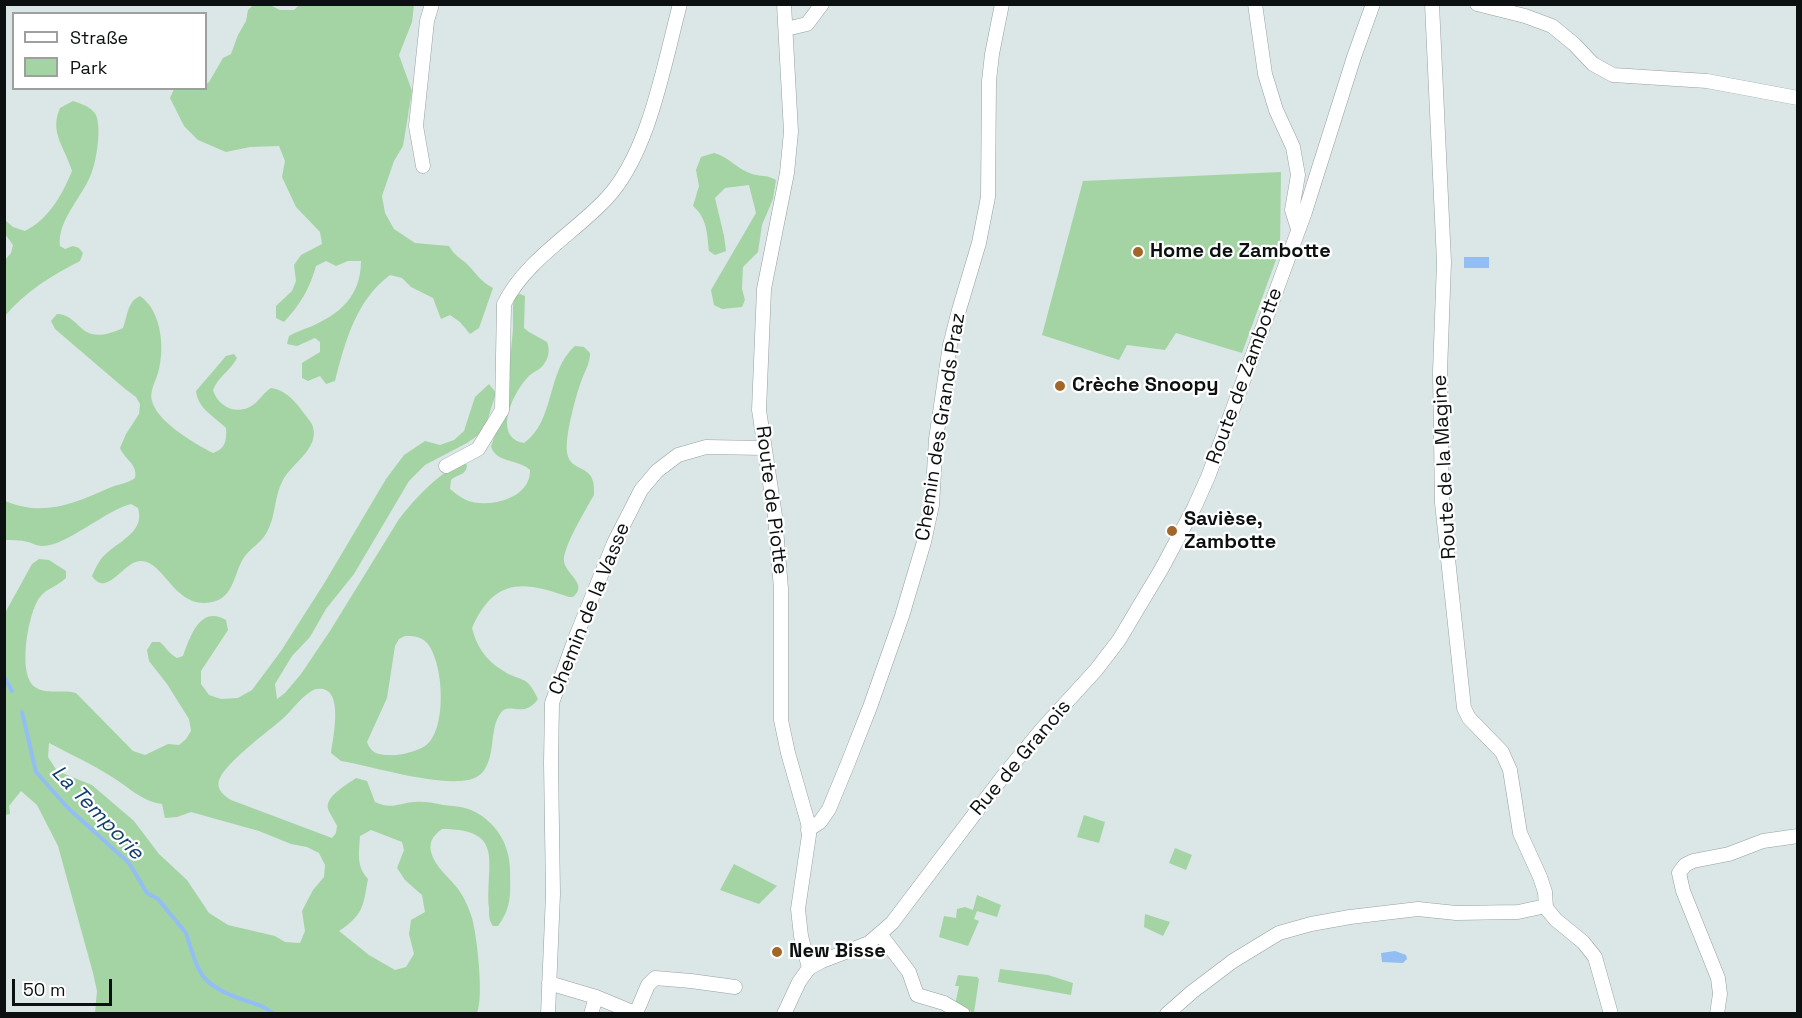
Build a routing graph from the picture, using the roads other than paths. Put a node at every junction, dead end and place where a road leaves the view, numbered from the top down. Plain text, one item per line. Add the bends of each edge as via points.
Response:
1 (432, 4) edge
2 (680, 4) edge
3 (784, 4) edge
4 (822, 4) edge
5 (1002, 4) edge
6 (1255, 4) edge
7 (1373, 4) edge
8 (1432, 4) edge
9 (1477, 4) edge
10 (786, 29) junction
11 (1797, 98) edge
12 (423, 166) dead end
13 (1298, 229) junction
14 (764, 448) junction
15 (446, 466) dead end
16 (1194, 508) joint
17 (808, 830) junction
18 (1797, 836) edge
19 (1546, 906) junction
20 (880, 934) junction
21 (809, 968) junction
22 (549, 983) junction
23 (735, 987) dead end
24 (596, 997) junction
25 (636, 1013) edge
26 (548, 1014) edge
27 (591, 1014) edge
28 (784, 1014) edge
29 (963, 1014) edge
30 (1167, 1014) edge
31 (1611, 1014) edge
32 (1717, 1014) edge

1 - 12 street via 416,126
2 - 15 street via 646,128 626,173 607,199 511,289 504,304 502,410 478,449
3 - 10 street, Route de Piotte
4 - 10 street via 807,24
5 - 17 street, Chemin des Grands Praz via 989,81 987,204 950,345 936,439 933,505 902,616 870,707 829,809
6 - 13 street via 1265,74 1293,147 1298,175 1292,210
7 - 13 street, Route de Zambotte
8 - 19 street, Route de la Magine via 1444,262 1440,372 1442,503 1464,708 1502,752 1510,770 1520,833 1540,877
9 - 11 street via 1552,26 1593,64 1613,75 1707,81
10 - 14 street, Route de Piotte via 791,132 787,173 764,289 759,410
13 - 16 street, Route de Zambotte
14 - 17 street, Route de Piotte via 782,594 781,720
14 - 22 street, Chemin de la Vasse via 706,447 678,455 657,471 641,490 614,543 575,639 552,703 553,894
16 - 20 street, Rue de Granois via 1119,640 1004,775
17 - 21 street, Route de Piotte via 798,909
18 - 32 street via 1693,861 1681,870 1681,884 1718,978
19 - 30 street via 1518,912 1418,909 1350,917 1279,933 1233,961
19 - 31 street via 1595,957
20 - 21 street, Rue de Granois via 869,943
20 - 29 street via 909,972 918,995
21 - 28 street
22 - 24 street
22 - 26 street, Chemin de la Vasse
23 - 25 street via 655,978
24 - 25 street
24 - 27 street

